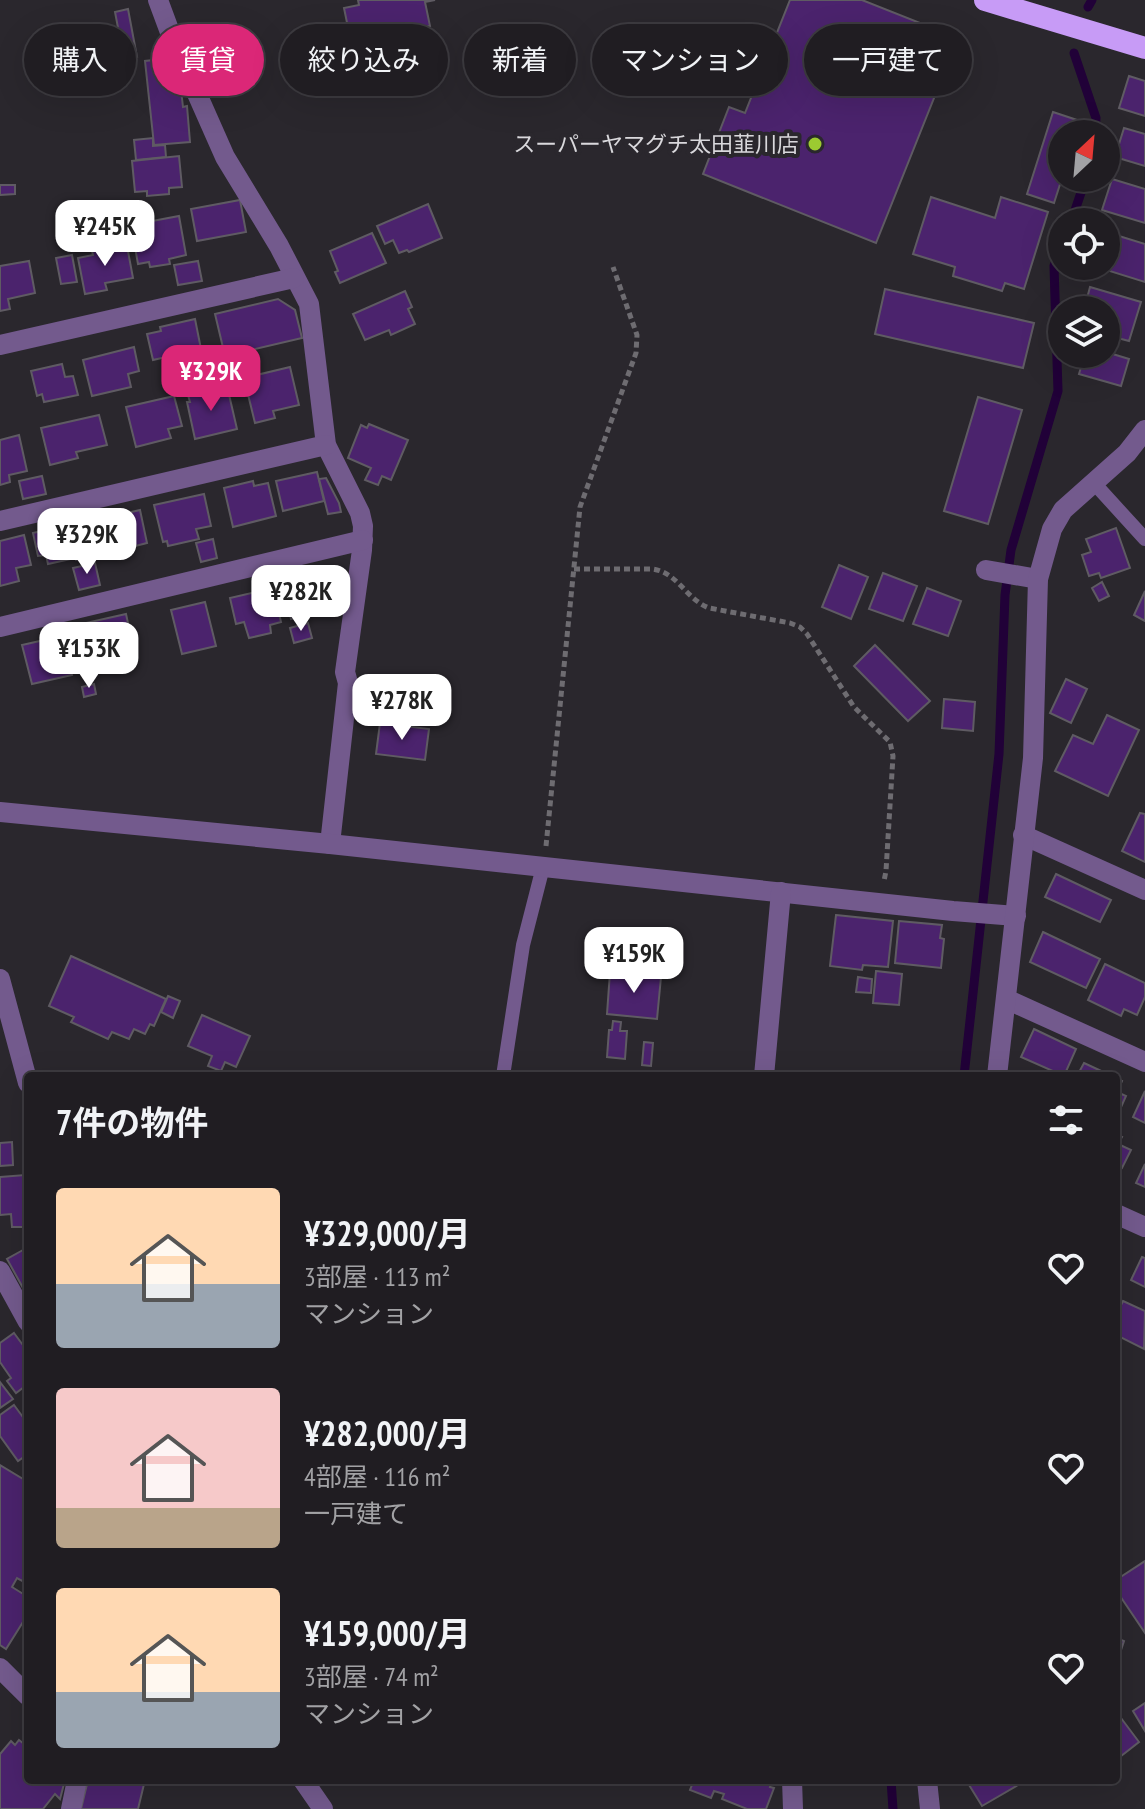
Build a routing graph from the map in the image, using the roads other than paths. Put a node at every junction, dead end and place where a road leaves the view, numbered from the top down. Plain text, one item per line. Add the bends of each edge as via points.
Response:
1 (158, 0) edge
2 (985, 0) edge
3 (1145, 48) edge
4 (294, 278) junction
5 (0, 345) edge
6 (1145, 430) edge
7 (326, 445) junction
8 (1094, 483) junction
9 (0, 521) edge
10 (1145, 539) edge
11 (363, 540) junction
12 (986, 570) dead end
13 (1033, 578) junction
14 (0, 627) edge
15 (0, 812) edge
16 (1023, 835) junction
17 (330, 844) junction
18 (543, 867) junction
19 (1145, 890) edge
20 (781, 892) junction
21 (1010, 915) junction
22 (0, 979) edge
23 (1006, 999) junction
24 (1145, 1062) edge
25 (25, 1072) edge
26 (504, 1072) edge
27 (764, 1072) edge
28 (997, 1072) edge
29 (1120, 1216) edge
30 (1145, 1227) edge
31 (0, 1271) edge
32 (24, 1315) edge
33 (0, 1668) edge
34 (24, 1692) edge
35 (76, 1784) edge
36 (306, 1784) edge
37 (792, 1784) edge
38 (927, 1784) edge
39 (71, 1809) edge
40 (323, 1809) edge
41 (793, 1809) edge
42 (930, 1809) edge

1 - 4 street via 225,157
2 - 3 highway
4 - 5 street
4 - 7 street via 309,304
6 - 8 street
7 - 9 street
7 - 11 street via 360,513
8 - 10 lane
8 - 13 street via 1063,510
11 - 14 street
11 - 17 street
12 - 13 street
13 - 16 street via 1033,758
15 - 17 street
16 - 19 street
16 - 21 street
17 - 18 street
18 - 20 street
18 - 26 lane via 523,945
20 - 21 street
20 - 27 street
21 - 23 street
22 - 25 street
23 - 24 street
23 - 28 street
29 - 30 street
31 - 32 street
33 - 34 street
35 - 39 street
36 - 40 street
37 - 41 street
38 - 42 street

